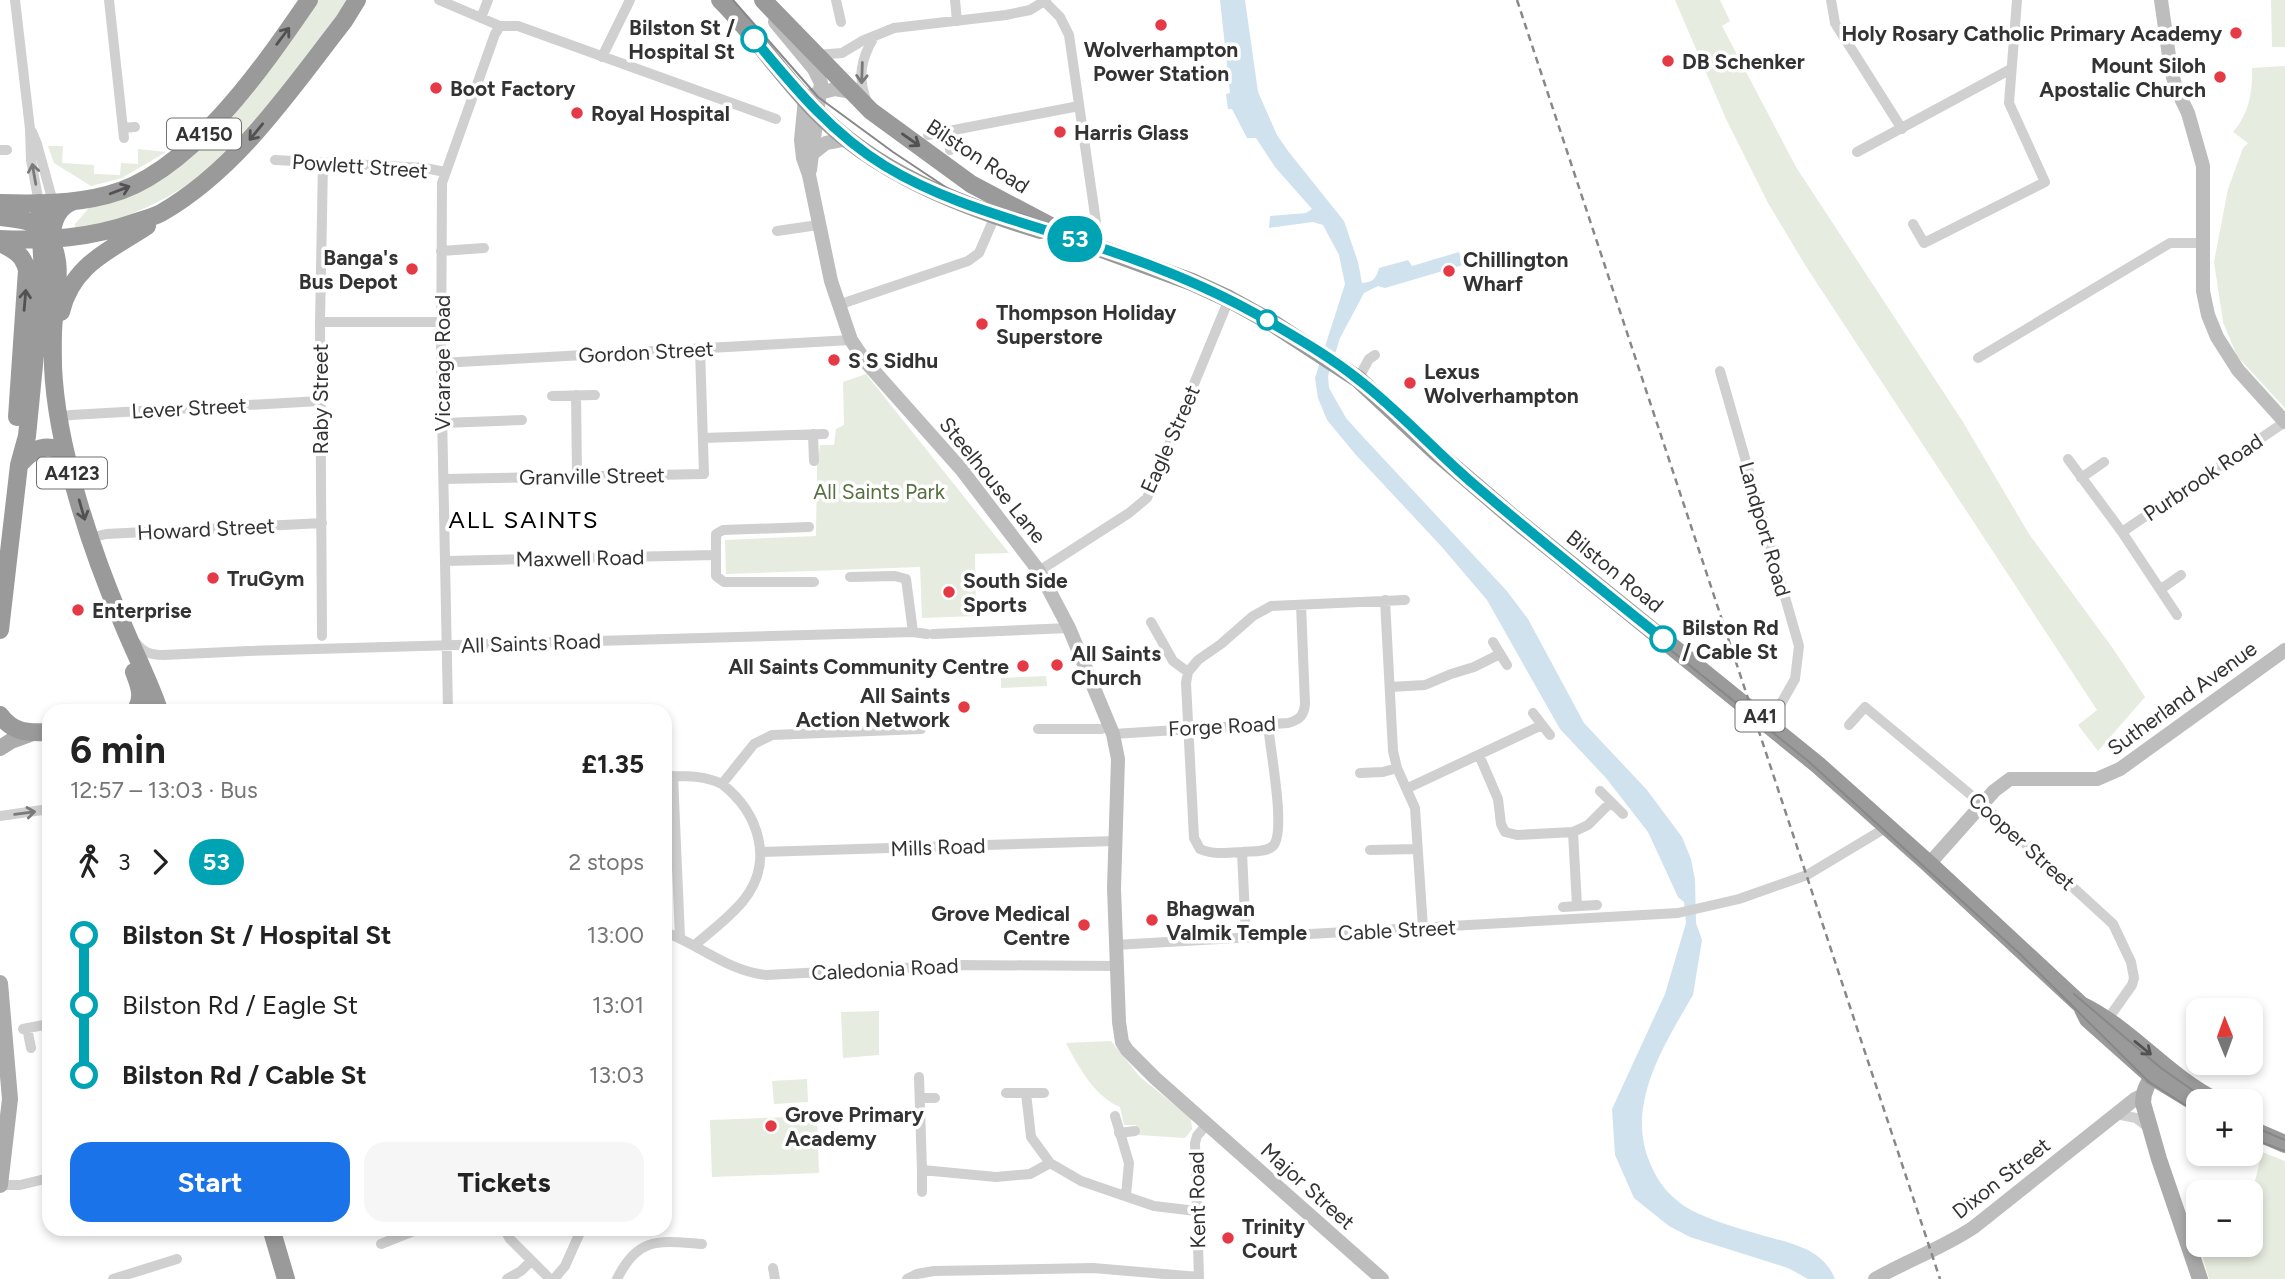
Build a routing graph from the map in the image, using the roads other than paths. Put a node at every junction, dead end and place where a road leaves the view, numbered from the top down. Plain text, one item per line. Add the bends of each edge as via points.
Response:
1 (15, 0) edge
2 (109, 0) edge
3 (309, 0) edge
4 (357, 0) edge
5 (439, 0) edge
6 (488, 0) edge
7 (630, 0) edge
8 (720, 0) edge
9 (836, 0) edge
10 (955, 0) edge
11 (1831, 0) edge
12 (2017, 0) edge
13 (2161, 0) edge
14 (1045, 1) edge
15 (768, 5) edge
16 (481, 18) junction
17 (957, 21) junction
18 (841, 22) dead end
19 (500, 26) junction
20 (874, 37) junction
21 (816, 55) junction
22 (601, 57) junction
23 (2011, 69) junction
24 (852, 92) junction
25 (814, 101) junction
26 (1079, 106) junction
27 (871, 111) junction
28 (776, 118) dead end
29 (135, 127) dead end
30 (1902, 129) junction
31 (947, 131) junction
32 (928, 135) dead end
33 (847, 139) junction
34 (950, 150) dead end
35 (1857, 152) dead end
36 (812, 153) junction
37 (275, 160) dead end
38 (323, 163) junction
39 (445, 172) junction
40 (809, 175) junction
41 (0, 203) edge
42 (49, 207) junction
43 (160, 214) junction
44 (995, 216) junction
45 (0, 217) edge
46 (1096, 222) dead end
47 (1913, 224) dead end
48 (818, 225) junction
49 (778, 231) dead end
50 (48, 237) junction
51 (1077, 240) junction
52 (0, 241) edge
53 (2204, 243) junction
54 (484, 248) dead end
55 (441, 251) junction
56 (51, 271) junction
57 (1229, 299) junction
58 (838, 304) junction
59 (320, 322) junction
60 (442, 322) junction
61 (851, 340) junction
62 (54, 347) junction
63 (700, 349) junction
64 (1375, 355) dead end
65 (1978, 358) dead end
66 (441, 363) junction
67 (1720, 371) dead end
68 (1358, 379) junction
69 (576, 395) junction
70 (595, 395) dead end
71 (552, 396) dead end
72 (320, 401) junction
73 (60, 417) junction
74 (522, 421) dead end
75 (2285, 422) edge
76 (443, 423) junction
77 (824, 434) dead end
78 (813, 435) junction
79 (703, 438) junction
80 (2068, 458) dead end
81 (68, 461) junction
82 (814, 461) dead end
83 (2104, 462) dead end
84 (19, 465) junction
85 (577, 475) junction
86 (2081, 478) junction
87 (444, 479) junction
88 (322, 523) junction
89 (809, 527) dead end
90 (6, 529) edge
91 (2122, 531) junction
92 (90, 538) junction
93 (4, 553) edge
94 (716, 555) junction
95 (445, 561) junction
96 (1039, 571) junction
97 (2181, 575) dead end
98 (850, 578) dead end
99 (814, 582) dead end
100 (2161, 589) junction
101 (1385, 600) junction
102 (1405, 600) dead end
103 (1301, 605) junction
104 (2177, 615) dead end
105 (1151, 622) dead end
106 (122, 624) junction
107 (1069, 628) junction
108 (0, 630) edge
109 (913, 632) junction
110 (322, 636) dead end
111 (1493, 642) dead end
112 (446, 646) junction
113 (2285, 650) edge
114 (1500, 654) junction
115 (163, 655) junction
116 (1507, 665) dead end
117 (1188, 672) junction
118 (147, 676) junction
119 (1390, 687) junction
120 (139, 704) edge
121 (157, 704) edge
122 (448, 704) edge
123 (1533, 713) dead end
124 (0, 715) edge
125 (1268, 723) junction
126 (1770, 723) junction
127 (1542, 725) junction
128 (1849, 725) dead end
129 (1188, 728) junction
130 (920, 729) dead end
131 (1038, 729) dead end
132 (1112, 730) junction
133 (41, 733) edge
134 (1550, 735) dead end
135 (0, 748) edge
136 (1479, 755) junction
137 (1396, 768) junction
138 (1360, 773) dead end
139 (672, 776) edge
140 (722, 784) junction
141 (1408, 788) junction
142 (1600, 791) dead end
143 (1611, 802) junction
144 (1983, 805) junction
145 (42, 810) edge
146 (1623, 814) dead end
147 (0, 816) edge
148 (672, 820) edge
149 (1887, 827) junction
150 (1573, 832) junction
151 (1115, 841) junction
152 (1417, 849) junction
153 (1370, 850) dead end
154 (761, 852) junction
155 (1242, 852) junction
156 (1929, 864) junction
157 (1597, 905) dead end
158 (1577, 906) junction
159 (1563, 907) dead end
160 (1423, 928) junction
161 (672, 934) edge
162 (680, 937) junction
163 (1245, 938) junction
164 (695, 945) junction
165 (1115, 945) junction
166 (1116, 966) junction
167 (0, 983) edge
168 (2081, 1005) junction
169 (2108, 1019) junction
170 (42, 1025) edge
171 (3, 1038) edge
172 (31, 1048) dead end
173 (2158, 1071) junction
174 (919, 1077) dead end
175 (2194, 1089) edge
176 (1006, 1093) dead end
177 (1026, 1093) junction
178 (1044, 1093) dead end
179 (2186, 1094) edge
180 (2143, 1095) junction
181 (920, 1098) junction
182 (935, 1098) dead end
183 (2116, 1114) junction
184 (1115, 1116) dead end
185 (2263, 1122) edge
186 (1207, 1124) junction
187 (2150, 1128) junction
188 (1135, 1131) dead end
189 (2285, 1131) edge
190 (1119, 1133) junction
191 (2263, 1135) edge
192 (2285, 1144) edge
193 (1050, 1164) junction
194 (922, 1170) junction
195 (42, 1180) edge
196 (0, 1185) edge
197 (922, 1192) dead end
198 (1126, 1195) junction
199 (1196, 1211) junction
200 (273, 1236) edge
201 (508, 1236) edge
202 (578, 1236) edge
203 (702, 1244) dead end
204 (177, 1259) dead end
205 (531, 1261) junction
206 (1199, 1278) edge
207 (113, 1279) edge
208 (286, 1279) edge
209 (507, 1279) edge
210 (552, 1279) edge
211 (617, 1279) edge
212 (907, 1279) edge
213 (1382, 1279) edge
214 (1875, 1279) edge
215 (2200, 1279) edge

1 - 42 street via 30,129
2 - 29 street via 123,133
42 -> 3 highway, A4150 via 106,195 167,166 234,101
4 -> 43 highway, A4150 via 250,140
5 - 16 street
6 - 16 street
7 - 22 street
8 - 25 highway, Bilston Road / A41
9 - 18 street
10 - 17 street
11 - 30 street via 1835,23
12 - 23 street
13 - 53 street via 2171,70 2203,166
14 - 17 street via 1030,10
14 - 26 street via 1069,35
15 - 21 highway, Bilston Road / A41
15 - 25 street, Steelhouse Lane via 776,24 819,76
16 - 19 street
17 - 20 street via 894,28
19 - 22 street via 518,26
19 - 39 street, Vicarage Road
20 - 21 street via 842,53
20 -> 27 street via 860,73
21 - 24 highway, Bilston Road / A41
22 - 28 street
23 - 30 street
23 - 47 street via 2009,103 2045,182 1924,243
24 - 25 street via 835,89
24 - 27 highway, Bilston Road / A41
25 - 33 highway, Bilston Road / A41
25 - 36 street, Steelhouse Lane
25 - 40 street, Steelhouse Lane via 801,140
26 - 31 street
26 - 46 street
27 -> 51 highway, Bilston Road / A41 via 971,184
30 - 35 street
31 - 32 street
31 - 34 street
33 - 36 street via 826,143
33 - 44 highway, Bilston Road / A41 via 907,178
36 - 40 street, Steelhouse Lane
37 - 38 street, Powlett Street
38 - 39 street, Powlett Street
38 - 59 street, Raby Street
39 - 55 street, Vicarage Road
40 - 48 street, Steelhouse Lane
41 - 42 highway, A4150
42 - 50 highway, A4123
43 - 50 highway, A4150 via 105,232
43 - 62 highway via 111,246 80,274 63,304
44 - 51 highway, Bilston Road / A41
44 - 58 street via 979,253 968,261
45 - 50 highway via 27,220
48 - 49 street
48 - 58 street, Steelhouse Lane
50 - 52 highway, A4150
50 - 56 highway, A4123
51 - 57 highway, Bilston Road / A41
84 -> 52 highway via 15,434 27,270 19,253
53 - 65 street via 2169,243
53 - 75 street via 2203,291 2217,337 2238,370
54 - 55 street
55 - 60 street, Vicarage Road
56 - 62 highway, A4123
56 - 84 highway, A4123
57 - 68 highway, Bilston Road / A41
57 - 96 street, Eagle Street via 1147,498
58 - 61 street, Steelhouse Lane
59 - 60 street
59 - 72 street, Raby Street
60 - 66 street, Vicarage Road
61 - 63 street, Gordon Street
61 - 96 street, Steelhouse Lane via 961,469
62 - 73 highway, A4123
63 - 66 street, Gordon Street
63 - 79 street, Granville Street
64 - 68 street
66 - 76 street, Vicarage Road
67 - 126 street, Landport Road via 1799,646 1795,679
68 - 126 highway, Bilston Road / A41 via 1512,517
69 - 70 street
69 - 71 street
69 - 85 street
72 - 73 street, Lever Street
72 - 88 street, Raby Street
73 - 81 highway, A4123
74 - 76 street
75 - 91 street, Purbrook Road
76 - 87 street, Vicarage Road
77 - 78 street
78 - 79 street
78 - 82 street
79 - 85 street, Granville Street via 704,474
80 - 86 street, Purbrook Road
81 - 84 highway via 58,449 40,447
81 -> 92 highway, A4123
83 - 86 street
84 - 90 highway, A4123
85 - 87 street, Granville Street
86 - 91 street, Purbrook Road
87 - 95 street, Vicarage Road
88 - 92 street, Howard Street
88 - 110 street, Raby Street
89 - 94 street via 723,530 716,534
90 - 93 highway, A4123
91 - 100 street, Purbrook Road
92 - 106 highway, A4123
93 - 108 highway, A4123
94 - 95 street, Maxwell Road
94 - 99 street via 716,576 724,582
95 - 112 street, Vicarage Road
96 - 107 street, Steelhouse Lane
97 - 100 street
98 - 109 street via 906,579
100 - 104 street, Purbrook Road
101 - 102 street
101 - 103 street
101 - 119 street
103 - 117 street via 1263,609
103 - 125 street, Forge Road via 1303,715 1293,722
105 - 117 street via 1173,661
106 - 115 street via 141,650
106 - 118 highway, A4123
106 - 120 highway, A4123 via 141,691
107 - 109 street, All Saints Road
107 - 132 street, Steelhouse Lane
109 - 112 street, All Saints Road
111 - 114 street
112 - 115 street, All Saints Road
112 - 122 street, Vicarage Road
113 - 144 street, Sutherland Avenue via 2120,769 2097,779 2010,779
114 - 116 street
114 - 119 street via 1425,685
115 - 118 street
117 - 129 street
118 - 121 highway, A4123
119 - 137 street
123 - 127 street
124 - 133 highway via 21,732
125 - 129 street, Forge Road
125 - 155 street via 1278,836 1267,850
126 - 149 highway, Bilston Road / A41
127 - 134 street
127 - 136 street
128 - 144 street, Cooper Street via 1865,707
129 - 132 street, Forge Road
129 - 155 street via 1196,844 1211,853
130 - 140 street via 772,735 754,744
131 - 132 street, Forge Road
132 - 151 street, Steelhouse Lane via 1118,759
133 - 135 main road
136 - 141 street
136 - 150 street via 1498,799 1505,832
137 - 138 street
137 - 141 street
139 - 140 street via 709,778
140 - 154 street via 752,818
141 - 152 street via 1415,808
142 - 143 street
143 - 146 street
143 - 150 street via 1588,825
144 - 156 street, Sutherland Avenue
144 - 169 street, Cooper Street via 2113,924 2134,978
147 -> 145 street
148 - 162 street
149 - 156 highway, Bilston Road / A41
149 - 160 street, Cable Street via 1807,875 1704,909
150 - 158 street
151 - 154 street, Mills Road
151 - 165 street, Steelhouse Lane
152 - 153 street
152 - 160 street
154 - 164 street via 749,892
155 - 163 street
156 - 168 highway, Bilston Road / A41
157 - 158 street
158 - 159 street
160 - 163 street, Cable Street
161 - 162 street, Caledonia Road
162 - 164 street, Caledonia Road
163 - 165 street, Cable Street
164 - 166 street, Caledonia Road via 746,972 766,975 959,965
165 - 166 street, Steelhouse Lane
166 - 186 street, Steelhouse Lane via 1122,1042
167 - 171 main road
168 - 169 highway, Bilston Road / A41
168 - 173 highway, Bilston Road / A41 via 2088,1019
169 -> 173 highway, Bilston Road / A41
170 - 172 street via 25,1028
171 - 196 main road via 10,1099
173 - 175 highway, Bilston Road / A41
173 - 179 highway, Bilston Road / A41
173 - 180 main road
174 - 181 street
176 - 177 street
177 - 178 street
177 - 193 street via 1031,1137
180 - 183 street, Dixon Street
180 - 187 main road
181 - 182 street
181 - 194 street
183 - 187 street via 2136,1118
183 - 214 street, Dixon Street via 1977,1226
184 - 190 street
185 - 189 highway
186 - 199 street, Kent Road via 1195,1143
186 - 213 street, Major Street
187 - 215 main road
188 - 190 street
190 - 198 street via 1129,1163
191 - 192 highway
193 - 194 street via 1030,1174 996,1177
193 - 198 street via 1081,1181
194 - 197 street
195 - 196 street
198 - 199 street via 1154,1206
199 - 206 street, Kent Road
200 - 208 highway
201 - 205 street
202 - 210 street
203 - 211 street via 646,1245 633,1252
204 - 207 street
205 - 209 street
205 - 210 street
206 - 212 street via 1093,1268 933,1271

